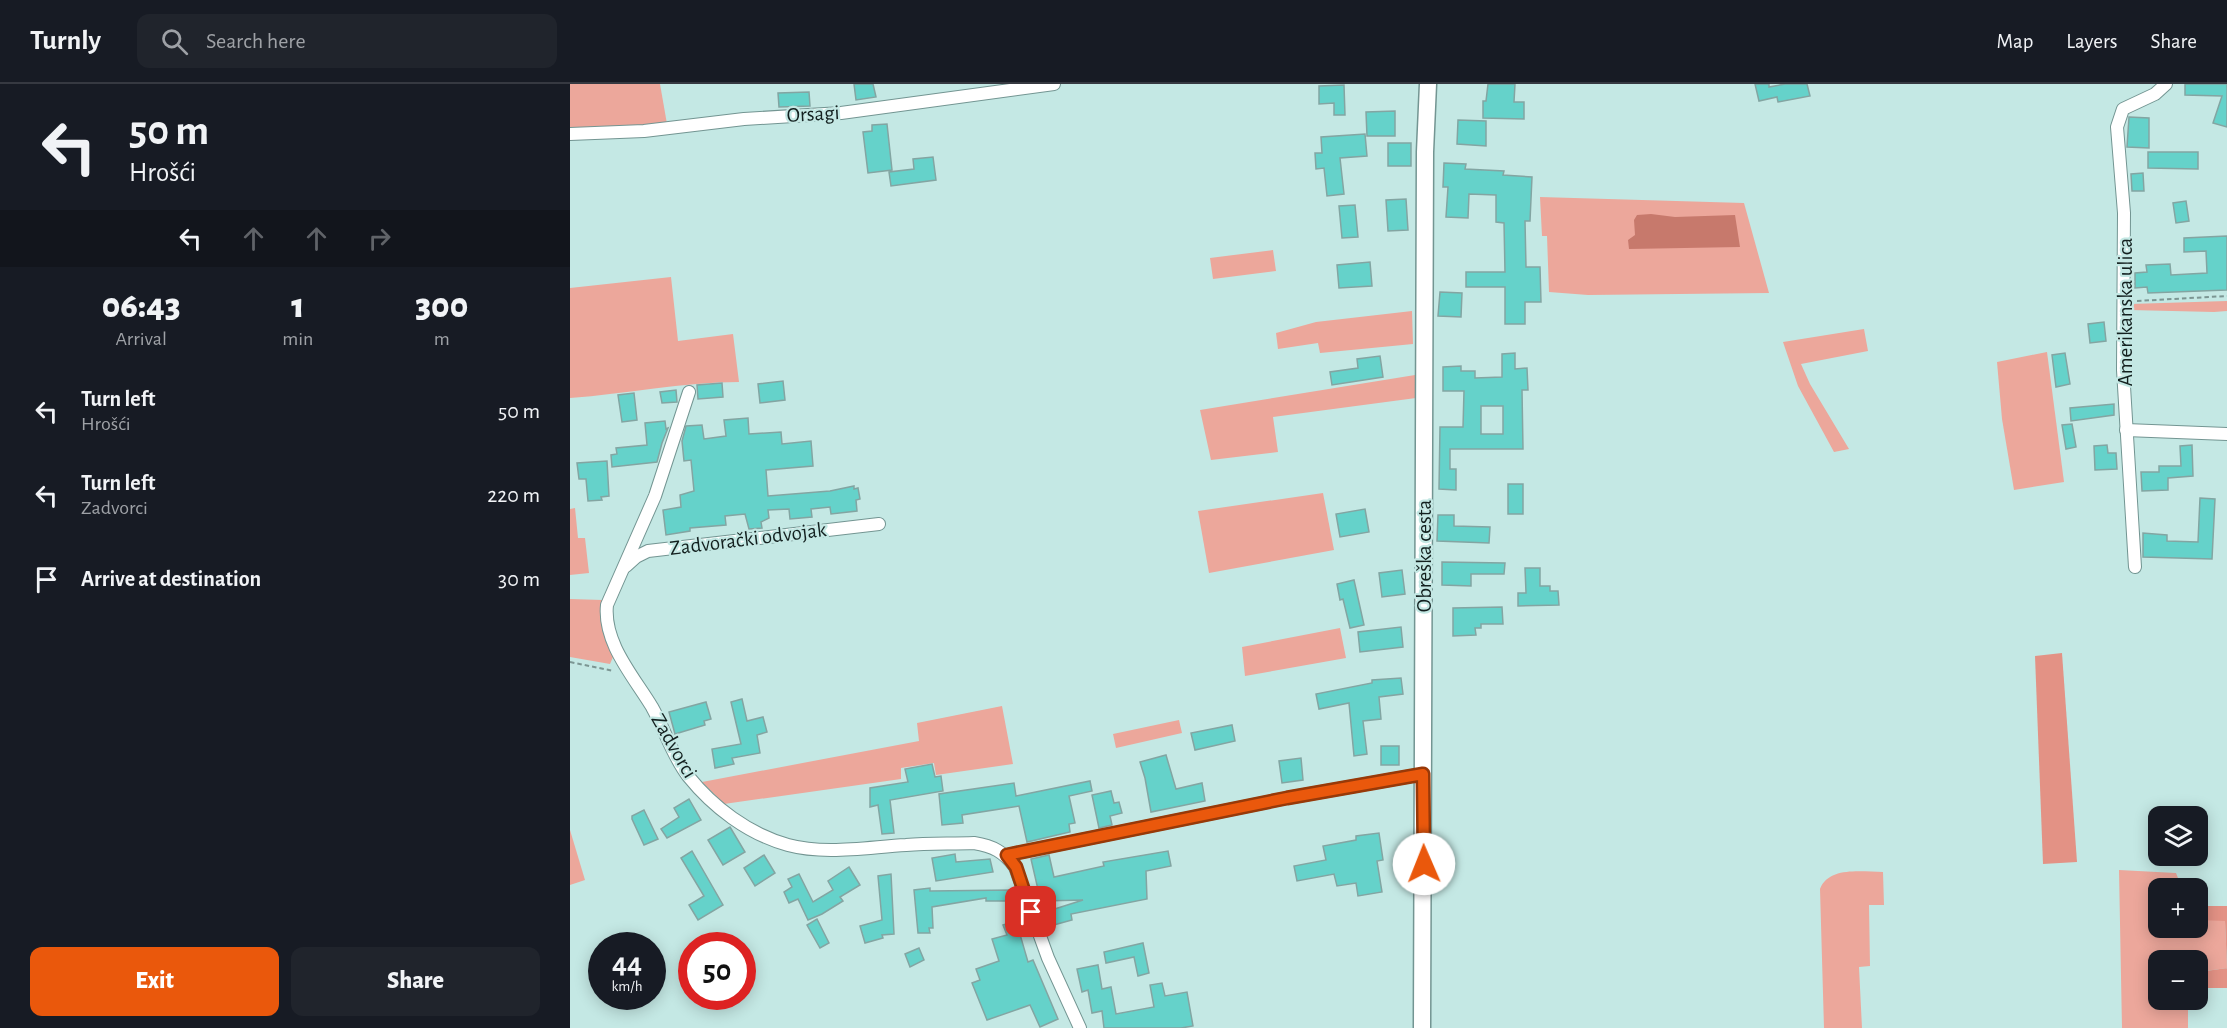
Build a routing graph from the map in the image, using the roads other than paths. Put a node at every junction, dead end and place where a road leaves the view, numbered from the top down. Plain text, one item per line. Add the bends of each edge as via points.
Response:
1 (1054, 84) edge
2 (1428, 84) edge
3 (2166, 84) edge
4 (570, 134) edge
5 (689, 392) dead end
6 (2126, 430) junction
7 (2227, 434) edge
8 (879, 524) dead end
9 (2135, 567) dead end
10 (623, 570) junction
11 (1423, 774) junction
12 (1007, 855) junction
13 (1080, 1028) edge
14 (1422, 1028) edge

1 - 4 street, Orsagi via 842,113
2 - 11 main road, Obreška cesta
3 - 6 street, Amerikanska ulica via 2123,110 2117,127 2124,213
5 - 10 street, Zadvorci via 655,496
6 - 7 street
6 - 9 street, Amerikanska ulica
8 - 10 street, Zadvorački odvojak via 648,551
10 - 12 street, Zadvorci via 606,613 616,645 686,774 707,799 734,819 788,845 858,848 974,843
11 - 12 street
11 - 14 main road, Obreška cesta
12 - 13 street via 1016,867 1048,958

